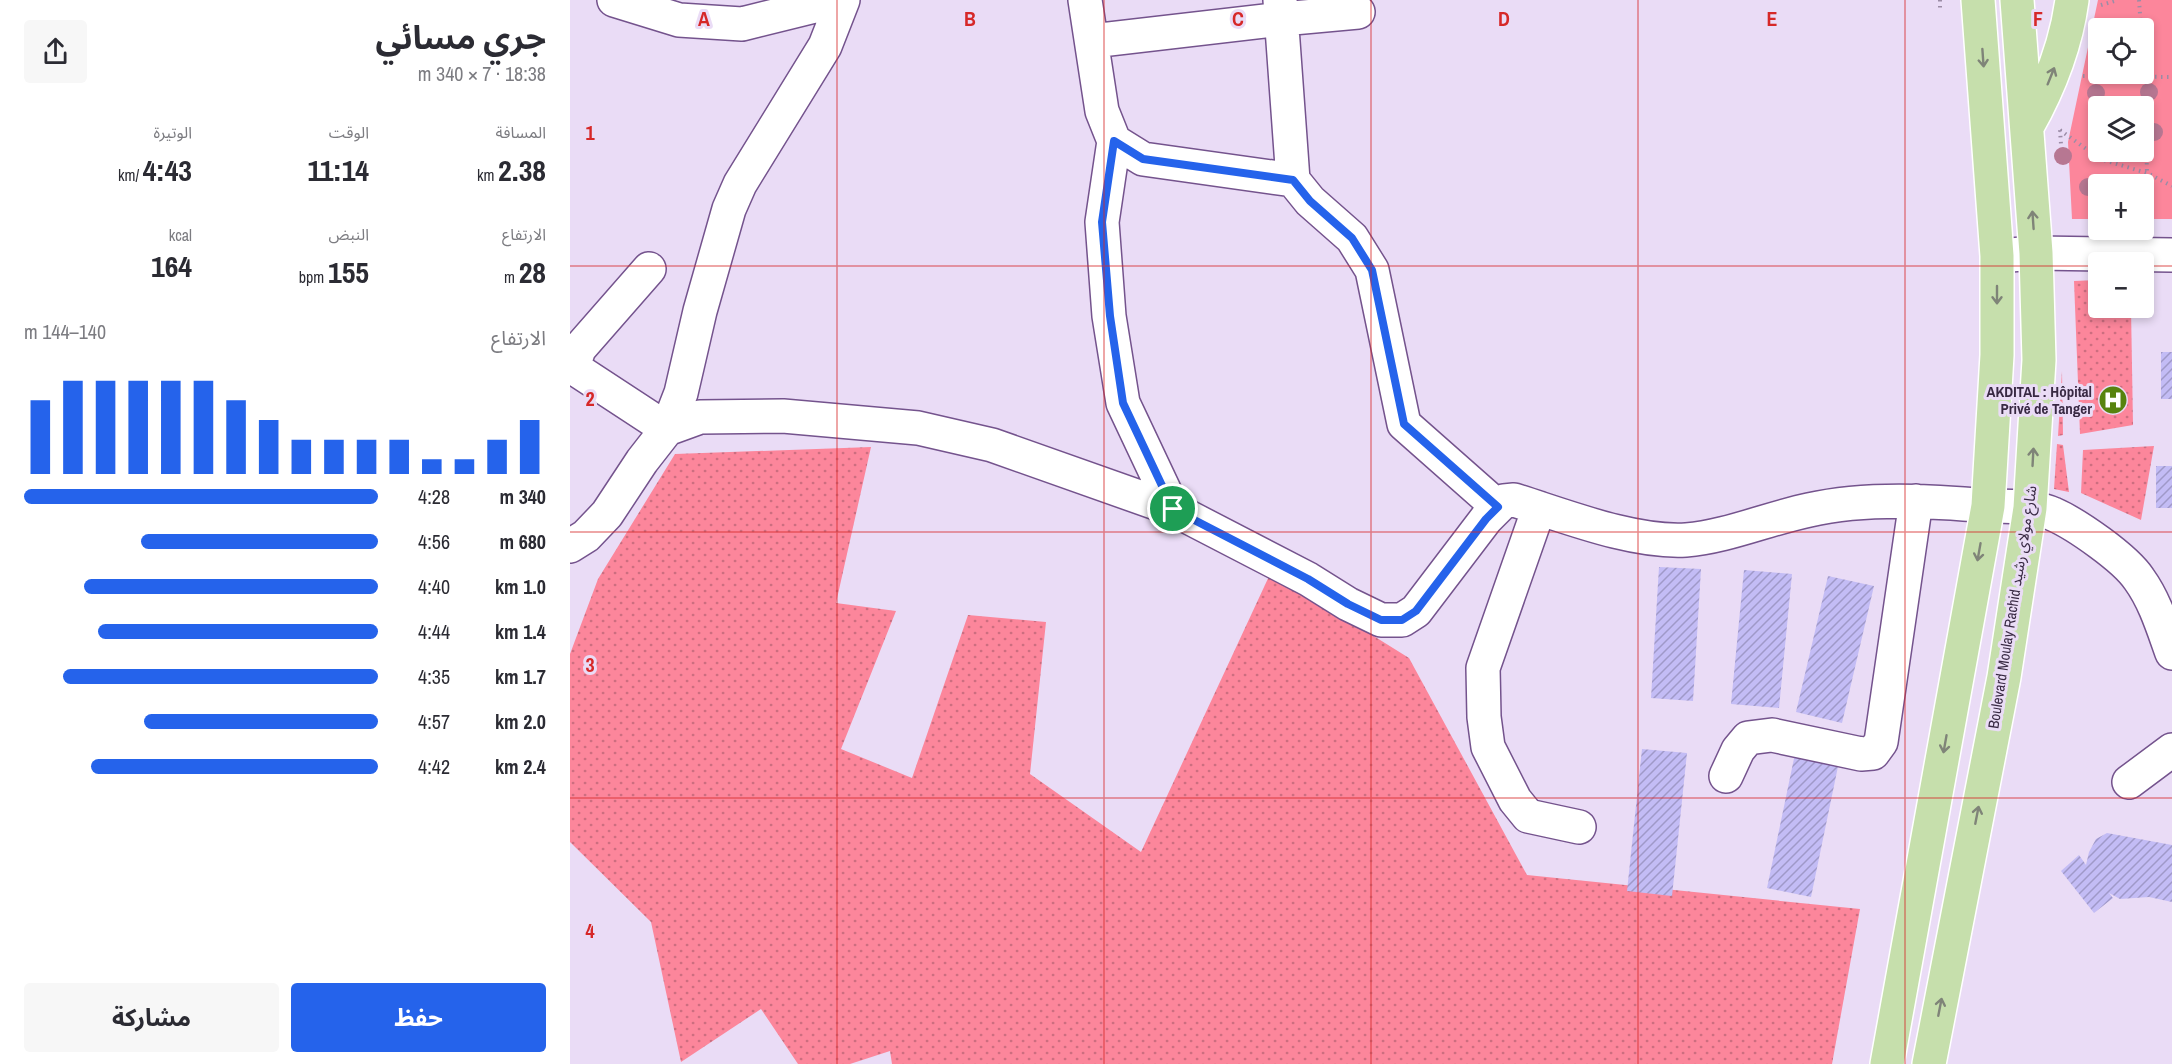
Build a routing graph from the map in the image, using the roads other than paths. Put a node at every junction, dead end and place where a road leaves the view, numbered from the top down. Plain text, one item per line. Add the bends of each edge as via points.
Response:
1 (614, 0) edge
2 (841, 0) edge
3 (1085, 0) edge
4 (1978, 0) edge
5 (2018, 0) edge
6 (2072, 0) edge
7 (1281, 9) edge
8 (1358, 12) dead end
9 (1092, 41) junction
10 (2029, 123) junction
11 (1114, 141) junction
12 (1293, 180) junction
13 (2036, 254) junction
14 (2172, 255) edge
15 (1997, 256) junction
16 (649, 269) dead end
17 (667, 429) junction
18 (1916, 501) junction
19 (1988, 506) junction
20 (1498, 507) junction
21 (1539, 508) junction
22 (2030, 508) junction
23 (1173, 509) junction
24 (570, 546) edge
25 (2172, 653) edge
26 (2172, 750) edge
27 (1726, 776) dead end
28 (2129, 782) dead end
29 (1579, 827) dead end
30 (1887, 1064) edge
31 (1929, 1064) edge

1 - 2 street via 679,20 742,24
2 - 17 street via 825,46 740,184 729,209 681,393
3 - 9 street
4 -> 15 main road
5 - 10 main road, Boulevard Moulay Rachid شارع مولاي رشيد
10 -> 6 main road via 2054,69
7 - 8 street
7 - 9 street
7 - 12 street
9 - 11 street via 1102,111
13 -> 10 main road, Boulevard Moulay Rachid شارع مولاي رشيد
11 - 12 street via 1143,159
11 - 23 street via 1102,222 1123,403
12 - 20 street via 1310,201 1352,238 1372,270 1404,424
13 - 14 street
13 - 15 street
22 -> 13 main road, Boulevard Moulay Rachid شارع مولاي رشيد via 2039,360
15 -> 19 main road via 1997,355
16 - 17 street via 579,349 574,364 580,372
17 - 23 street via 700,417 783,417 918,428 992,445
17 - 24 street via 607,514
18 - 19 street
18 - 21 street via 1835,505 1686,540 1635,536
18 - 27 street via 1881,742 1873,753 1861,754 1772,735 1748,738
19 - 22 street
19 -> 30 main road
20 - 21 street via 1504,501 1514,500
20 - 23 street via 1416,611 1402,620 1381,620
21 - 29 street via 1483,668 1484,717 1488,747 1515,800 1528,816
22 - 25 street via 2052,513 2103,544 2139,577 2160,617
31 -> 22 main road, Boulevard Moulay Rachid شارع مولاي رشيد via 2004,677
26 - 28 street

